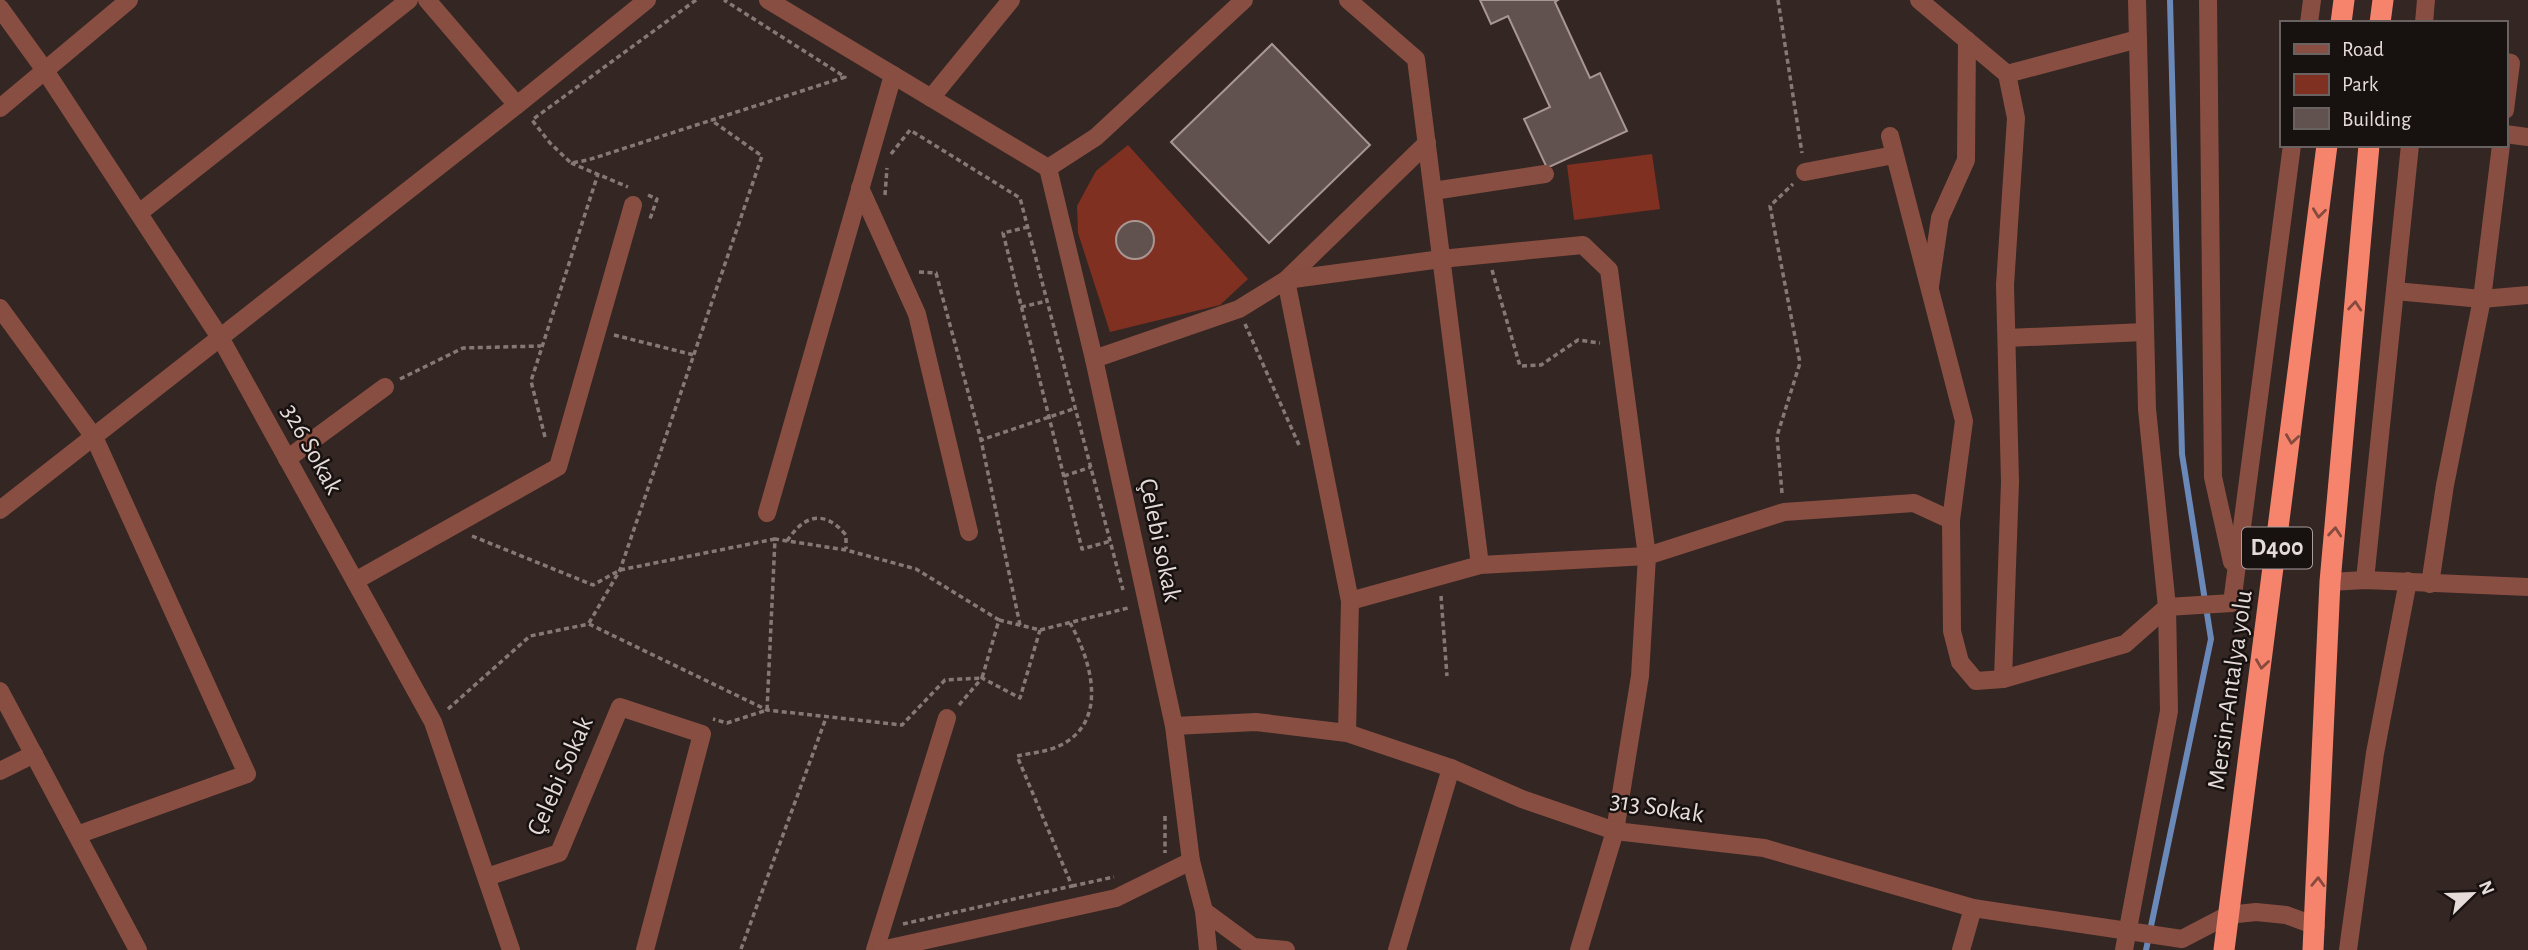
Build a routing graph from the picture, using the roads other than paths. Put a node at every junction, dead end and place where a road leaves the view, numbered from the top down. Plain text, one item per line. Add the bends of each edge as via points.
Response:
1 (129, 0) edge
2 (409, 0) edge
3 (427, 0) edge
4 (647, 0) edge
5 (768, 0) edge
6 (804, 0) edge
7 (1011, 0) edge
8 (1244, 0) edge
9 (1348, 0) edge
10 (1919, 0) edge
11 (2137, 0) edge
12 (2207, 0) edge
13 (2312, 0) edge
14 (2344, 0) edge
15 (2383, 0) edge
16 (2426, 0) edge
17 (0, 8) edge
18 (794, 15) junction
19 (2309, 21) edge
20 (2341, 21) edge
21 (2380, 21) edge
22 (2424, 21) edge
23 (2138, 39) junction
24 (1967, 40) junction
25 (2507, 62) edge
26 (44, 69) junction
27 (2007, 74) junction
28 (893, 75) junction
29 (2507, 94) edge
30 (931, 98) junction
31 (517, 105) junction
32 (0, 108) edge
33 (2507, 134) edge
34 (1890, 136) dead end
35 (2528, 137) edge
36 (1427, 143) junction
37 (2292, 147) edge
38 (2327, 147) edge
39 (2369, 147) edge
40 (2410, 147) edge
41 (2501, 147) edge
42 (1894, 155) junction
43 (1048, 168) junction
44 (1805, 172) road end
45 (1545, 174) dead end
46 (860, 188) junction
47 (1433, 191) junction
48 (633, 205) dead end
49 (139, 213) junction
50 (1441, 259) junction
51 (1286, 280) junction
52 (2395, 291) junction
53 (1929, 293) junction
54 (2528, 295) edge
55 (2482, 299) junction
56 (0, 308) edge
57 (2145, 332) junction
58 (2007, 338) junction
59 (221, 339) junction
60 (1094, 359) junction
61 (385, 387) road end
62 (94, 437) junction
63 (287, 459) junction
64 (0, 510) edge
65 (767, 513) dead end
66 (1951, 520) junction
67 (970, 532) dead end
68 (1647, 556) junction
69 (1480, 565) junction
70 (2235, 576) junction
71 (2365, 580) junction
72 (355, 581) junction
73 (2330, 582) junction
74 (2408, 582) junction
75 (2430, 584) junction
76 (2528, 587) edge
77 (1350, 601) junction
78 (2167, 607) junction
79 (2003, 679) junction
80 (0, 691) edge
81 (947, 718) road end
82 (1174, 726) junction
83 (1347, 733) junction
84 (34, 754) junction
85 (1451, 768) junction
86 (0, 771) edge
87 (1615, 831) junction
88 (77, 835) junction
89 (1191, 861) junction
90 (487, 877) junction
91 (1973, 908) junction
92 (1203, 911) junction
93 (2228, 915) junction
94 (2316, 926) junction
95 (2133, 930) junction
96 (2179, 942) edge
97 (138, 950) edge
98 (511, 950) edge
99 (645, 950) edge
100 (875, 950) edge
101 (881, 950) edge
102 (1208, 950) edge
103 (1286, 950) edge
104 (1397, 950) edge
105 (1579, 950) edge
106 (1961, 950) edge
107 (2124, 950) edge
108 (2224, 950) edge
109 (2313, 950) edge
110 (2348, 950) edge

1 - 26 street
2 - 49 street
3 - 31 street
4 - 31 street
5 - 18 street
6 - 18 street
7 - 30 street
8 - 43 street via 1096,136
9 - 36 street via 1416,59
10 - 24 street
11 - 23 street
12 - 70 street via 2213,477
13 - 19 street
14 - 20 highway
15 - 21 highway
16 - 22 street
17 - 26 street, 326 Sokak
18 - 28 street
23 - 27 street
23 - 57 street
24 - 27 street
24 - 53 street via 1966,160 1940,218
25 - 29 street via 2511,63
26 - 32 street
26 - 49 street, 326 Sokak
27 - 58 street via 2016,118 2005,285
28 - 30 street
28 - 46 street
30 - 43 street
31 - 59 street
33 - 35 street
34 - 42 street
36 - 47 street
36 - 51 street
37 - 70 street
38 -> 93 highway, Mersin-Antalya yolu / D400
73 -> 39 highway, D400
40 - 52 street
41 - 55 street
42 - 44 street
42 - 53 street
43 - 60 street, Çelebi sokak
45 - 47 street
46 - 65 street
46 - 67 street via 917,314
47 - 50 street
48 - 72 street via 558,467
49 - 59 street, 326 Sokak
50 - 51 street
50 - 68 street via 1583,245 1609,270
50 - 69 street
51 - 60 street via 1239,309
51 - 77 street
52 - 55 street
52 - 71 street
53 - 66 street via 1964,421
54 - 55 street
55 - 75 street
56 - 62 street
57 - 58 street
57 - 78 street via 2147,409
58 - 79 street via 2010,482
59 - 62 street
59 - 63 street, 326 Sokak
60 - 82 street, Çelebi sokak
61 - 63 street
62 - 64 street
62 - 88 street via 247,774
63 - 72 street, 326 Sokak
66 - 68 street via 1914,503 1784,512
66 - 79 street via 1952,631 1959,662 1976,681
68 - 69 street
68 - 87 street via 1640,676
69 - 77 street
70 - 78 street via 2232,603
71 - 73 street
71 - 74 street
72 - 90 street, 326 Sokak via 433,722
94 -> 73 highway, D400
74 - 75 street
74 - 110 street via 2375,753
75 - 76 street
77 - 83 street
78 - 79 street via 2125,644
78 - 95 street via 2169,711
80 - 84 street
81 - 100 street
82 - 83 street, 313 Sokak via 1255,722
82 - 89 street, Çelebi sokak
83 - 85 street, 313 Sokak
84 - 86 street
84 - 88 street
85 - 87 street, 313 Sokak via 1521,799
85 - 104 street
87 - 91 street, 313 Sokak via 1764,848
87 - 105 street
88 - 97 street
89 - 92 street, Çelebi sokak
89 - 101 street via 1116,898
90 - 98 street, 326 Sokak
90 - 99 street, Çelebi Sokak via 559,853 620,707 702,734
91 - 95 street, 313 Sokak
91 - 106 street
92 - 102 street, Çelebi sokak
92 - 103 street via 1252,947
93 - 94 street via 2286,915
93 - 96 street
93 - 108 highway, Mersin-Antalya yolu / D400
94 - 109 highway, D400
95 - 96 street, 313 Sokak
95 - 107 street

